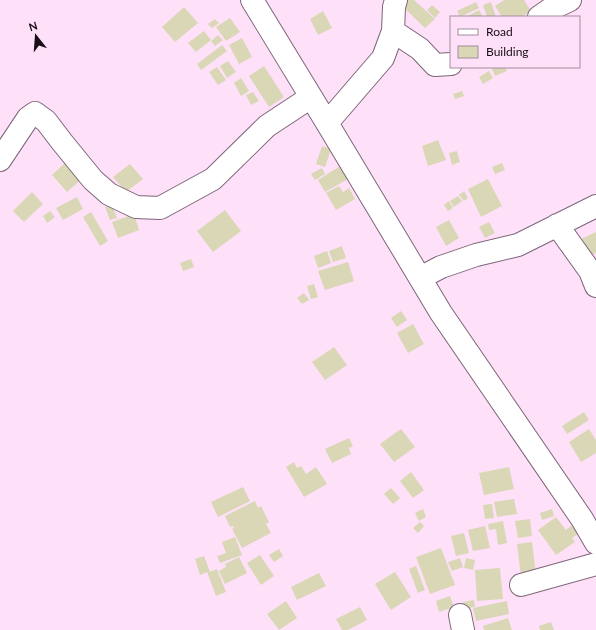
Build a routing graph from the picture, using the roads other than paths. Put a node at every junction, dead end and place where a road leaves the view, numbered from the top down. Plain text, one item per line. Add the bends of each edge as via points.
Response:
1 (252, 0) edge
2 (396, 0) edge
3 (570, 0) edge
4 (540, 16) edge
5 (393, 31) junction
6 (450, 64) edge
7 (311, 97) junction
8 (327, 123) junction
9 (0, 160) edge
10 (596, 206) edge
11 (557, 225) junction
12 (420, 278) junction
13 (596, 286) edge
14 (596, 543) edge
15 (596, 564) edge
16 (521, 586) dead end

1 - 7 street
2 - 5 street
3 - 4 street
5 - 6 street via 420,49 435,65
5 - 8 street via 383,58
7 - 8 street
7 - 9 street via 267,126 213,179 160,208 136,207 110,194 93,180 46,121 35,113 28,118
8 - 12 street
10 - 11 street
11 - 12 street via 518,245 455,262
11 - 13 street via 590,271
12 - 14 street
15 - 16 street

